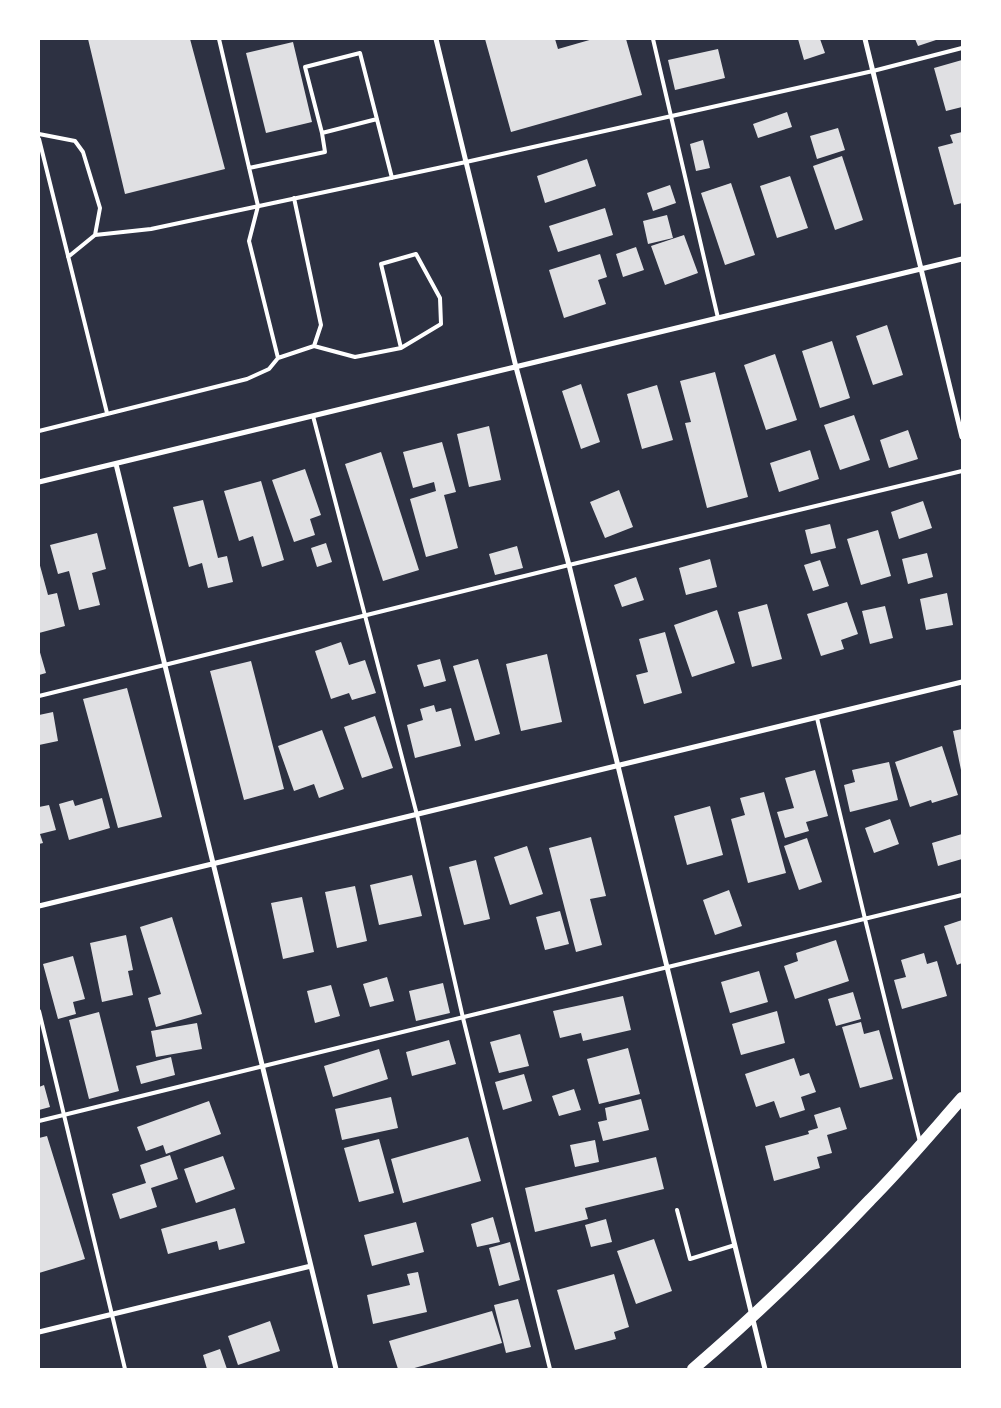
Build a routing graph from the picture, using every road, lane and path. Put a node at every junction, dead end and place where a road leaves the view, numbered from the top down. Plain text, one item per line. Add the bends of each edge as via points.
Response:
1 (219, 39) edge
2 (436, 39) edge
3 (653, 39) edge
4 (865, 39) edge
5 (962, 48) edge
6 (873, 70) junction
7 (672, 116) junction
8 (377, 119) junction
9 (322, 133) junction
10 (39, 134) edge
11 (39, 139) edge
12 (466, 162) junction
13 (249, 168) junction
14 (392, 178) junction
15 (294, 198) junction
16 (258, 206) junction
17 (95, 235) junction
18 (68, 257) junction
19 (962, 259) edge
20 (921, 268) junction
21 (718, 318) junction
22 (314, 346) junction
23 (401, 348) junction
24 (278, 358) junction
25 (516, 367) junction
26 (107, 413) junction
27 (313, 416) junction
28 (39, 431) edge
29 (962, 437) edge
30 (116, 464) junction
31 (962, 471) edge
32 (39, 482) edge
33 (569, 565) junction
34 (365, 615) junction
35 (165, 665) junction
36 (962, 682) edge
37 (39, 696) edge
38 (817, 718) junction
39 (618, 766) junction
40 (417, 815) junction
41 (213, 864) junction
42 (962, 895) edge
43 (39, 906) edge
44 (865, 920) junction
45 (667, 968) junction
46 (39, 1011) edge
47 (463, 1018) junction
48 (262, 1067) junction
49 (962, 1098) edge
50 (63, 1115) junction
51 (39, 1121) edge
52 (921, 1144) junction
53 (677, 1210) dead end
54 (735, 1245) junction
55 (311, 1266) junction
56 (112, 1314) junction
57 (752, 1316) junction
58 (39, 1332) edge
59 (125, 1369) edge
60 (336, 1369) edge
61 (550, 1369) edge
62 (693, 1369) edge
63 (765, 1369) edge

1 - 13 lane
2 - 12 street
3 - 7 lane
4 - 6 street
5 - 6 lane
6 - 7 lane
6 - 20 street
7 - 12 lane
7 - 21 lane
8 - 9 lane
8 - 9 lane via 360,53 305,67
8 - 14 lane
9 - 13 lane via 325,152
10 - 17 lane via 75,141 83,152 100,208
11 - 18 lane
12 - 14 lane
12 - 25 street
13 - 16 lane
14 - 15 lane
15 - 16 lane
15 - 22 lane via 321,325
16 - 17 lane via 151,229
16 - 24 lane via 249,241
17 - 18 lane
18 - 26 lane
19 - 20 street
20 - 21 street
20 - 29 street
21 - 25 street
22 - 23 lane via 355,357
22 - 24 lane
23 - 23 lane via 381,264 416,254 440,298 441,324
24 - 26 lane via 269,369 247,379
25 - 27 street
25 - 33 street
26 - 28 lane
27 - 30 street
27 - 34 lane
30 - 32 street
30 - 35 street
31 - 33 lane
33 - 34 lane
33 - 39 street
34 - 35 lane
34 - 40 lane
35 - 37 lane
35 - 41 street
36 - 38 street
38 - 39 street
38 - 44 lane
39 - 40 street
39 - 45 street
40 - 41 street
40 - 47 lane
41 - 43 street
41 - 48 street
42 - 44 lane
44 - 45 lane
44 - 52 lane
45 - 47 lane
45 - 54 street
46 - 50 lane
47 - 48 lane
47 - 61 lane
48 - 50 lane
48 - 55 street
49 - 52 main road
50 - 51 lane
50 - 56 lane
52 - 57 main road via 866,1205
53 - 54 lane via 690,1259
54 - 57 street
55 - 56 street
55 - 60 street
56 - 58 street
56 - 59 lane
57 - 62 main road
57 - 63 street

